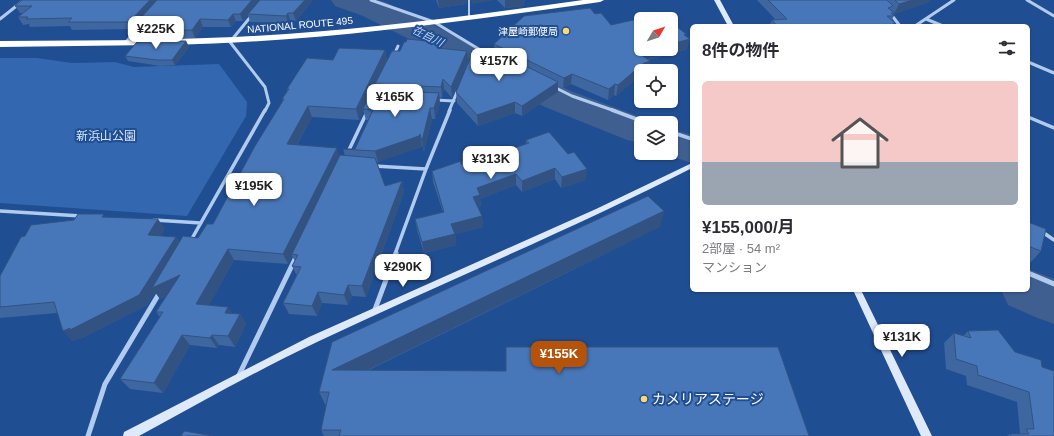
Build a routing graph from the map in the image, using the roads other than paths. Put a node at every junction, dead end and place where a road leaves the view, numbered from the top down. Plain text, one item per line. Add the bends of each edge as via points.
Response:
1 (24, 0) edge
2 (371, 0) edge
3 (468, 0) edge
4 (600, 0) edge
5 (717, 0) edge
6 (954, 0) edge
7 (1027, 0) edge
8 (581, 1) edge
9 (888, 10) edge
10 (254, 12) edge
11 (1054, 16) edge
12 (1, 18) edge
13 (469, 18) junction
14 (926, 19) junction
15 (144, 21) edge
16 (434, 22) junction
17 (730, 24) edge
18 (898, 24) edge
19 (918, 24) edge
20 (938, 24) edge
21 (230, 42) junction
22 (125, 43) junction
23 (0, 44) edge
24 (398, 46) dead end
25 (490, 55) edge
26 (392, 59) edge
27 (1030, 63) edge
28 (1054, 73) edge
29 (552, 86) edge
30 (459, 88) edge
31 (430, 100) edge
32 (454, 101) junction
33 (371, 104) edge
34 (634, 118) edge
35 (1030, 118) edge
36 (1054, 128) edge
37 (678, 134) edge
38 (690, 138) edge
39 (345, 157) edge
40 (373, 166) edge
41 (690, 166) edge
42 (426, 169) junction
43 (0, 211) edge
44 (85, 216) edge
45 (147, 220) edge
46 (201, 223) junction
47 (1034, 226) edge
48 (1054, 240) edge
49 (189, 243) edge
50 (298, 254) edge
51 (1030, 274) edge
52 (1054, 284) edge
53 (161, 290) edge
54 (858, 292) edge
55 (374, 312) junction
56 (237, 379) junction
57 (88, 436) edge
58 (128, 436) edge
59 (927, 436) edge

1 - 12 street
2 - 16 street
3 - 13 lane
4 - 8 highway, NATIONAL ROUTE 495
5 - 17 street
6 - 14 street
7 - 11 street
8 - 13 highway, NATIONAL ROUTE 495
9 - 18 street
10 - 21 street
13 - 16 highway, NATIONAL ROUTE 495
14 - 19 street
14 - 20 street
15 - 22 street
16 - 21 highway, NATIONAL ROUTE 495 via 308,37
16 - 25 street
21 - 22 highway, NATIONAL ROUTE 495
21 - 46 street via 265,87 269,103
22 - 23 highway, NATIONAL ROUTE 495
24 - 26 street
27 - 28 street
29 - 34 street
30 - 32 street
31 - 32 street
32 - 42 street
33 - 39 street
35 - 36 street
37 - 38 street
40 - 42 street
41 - 55 street via 549,234
42 - 55 street
43 - 44 street
45 - 46 street
46 - 49 street
47 - 48 street
50 - 56 street
51 - 52 street
53 - 57 street via 105,384
54 - 59 street
55 - 56 street via 312,340
56 - 58 street

